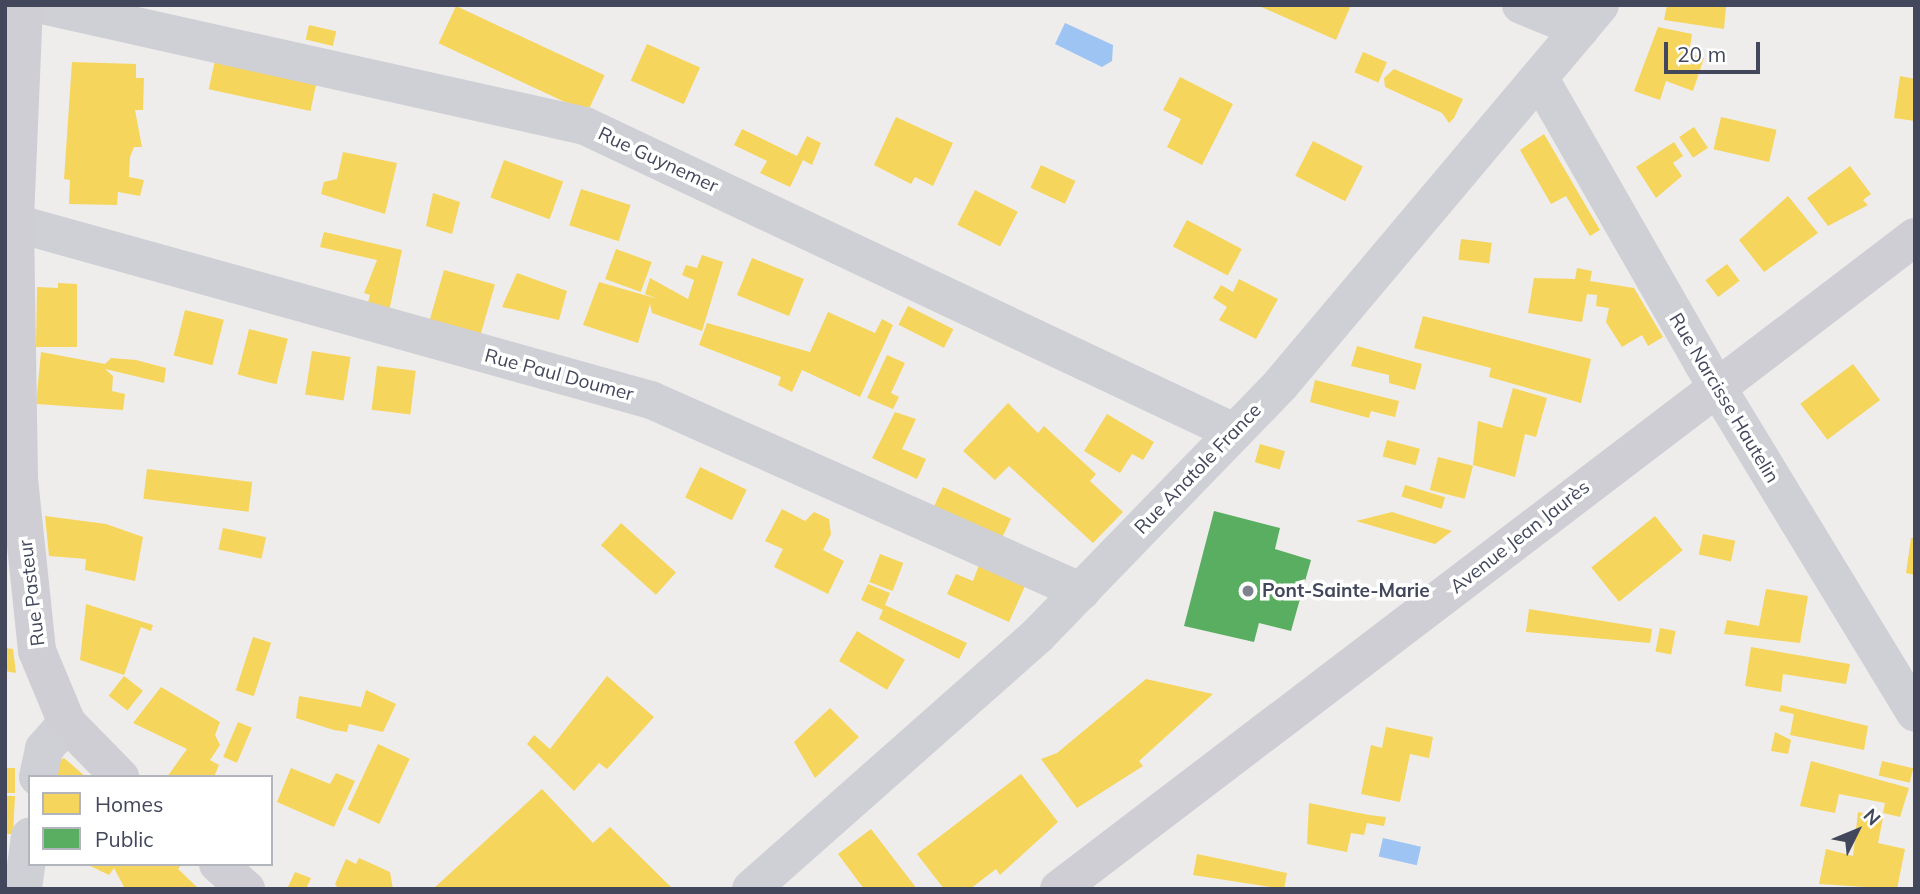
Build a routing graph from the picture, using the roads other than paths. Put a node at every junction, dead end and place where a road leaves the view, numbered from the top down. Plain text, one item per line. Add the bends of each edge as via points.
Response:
1 (24, 5) edge
2 (42, 5) edge
3 (1521, 5) edge
4 (1590, 17) edge
5 (1540, 79) junction
6 (15, 223) junction
7 (1915, 237) edge
8 (1717, 387) junction
9 (1234, 432) junction
10 (1081, 591) junction
11 (1915, 713) edge
12 (68, 723) junction
13 (38, 775) edge
14 (118, 775) edge
15 (28, 851) edge
16 (220, 866) edge
17 (23, 889) edge
18 (246, 889) edge
19 (751, 889) edge
20 (1059, 889) edge

1 - 6 main road, Rue Pasteur
2 - 9 street, Rue Guynemer via 584,126
3 - 4 street
4 - 5 street, Rue Anatole France
5 - 8 street, Rue Narcisse Hautelin
5 - 9 street, Rue Anatole France
6 - 10 street, Rue Paul Doumer via 651,400
6 - 12 main road, Rue Pasteur via 20,492 37,652
7 - 8 main road, Avenue Jean Jaurès
8 - 11 street, Rue Narcisse Hautelin
8 - 20 main road, Avenue Jean Jaurès
9 - 10 street, Rue Anatole France
10 - 19 street, Rue Anatole France
12 - 13 street via 44,749
12 - 14 main road, Rue Pasteur
15 - 17 street
16 - 18 main road

